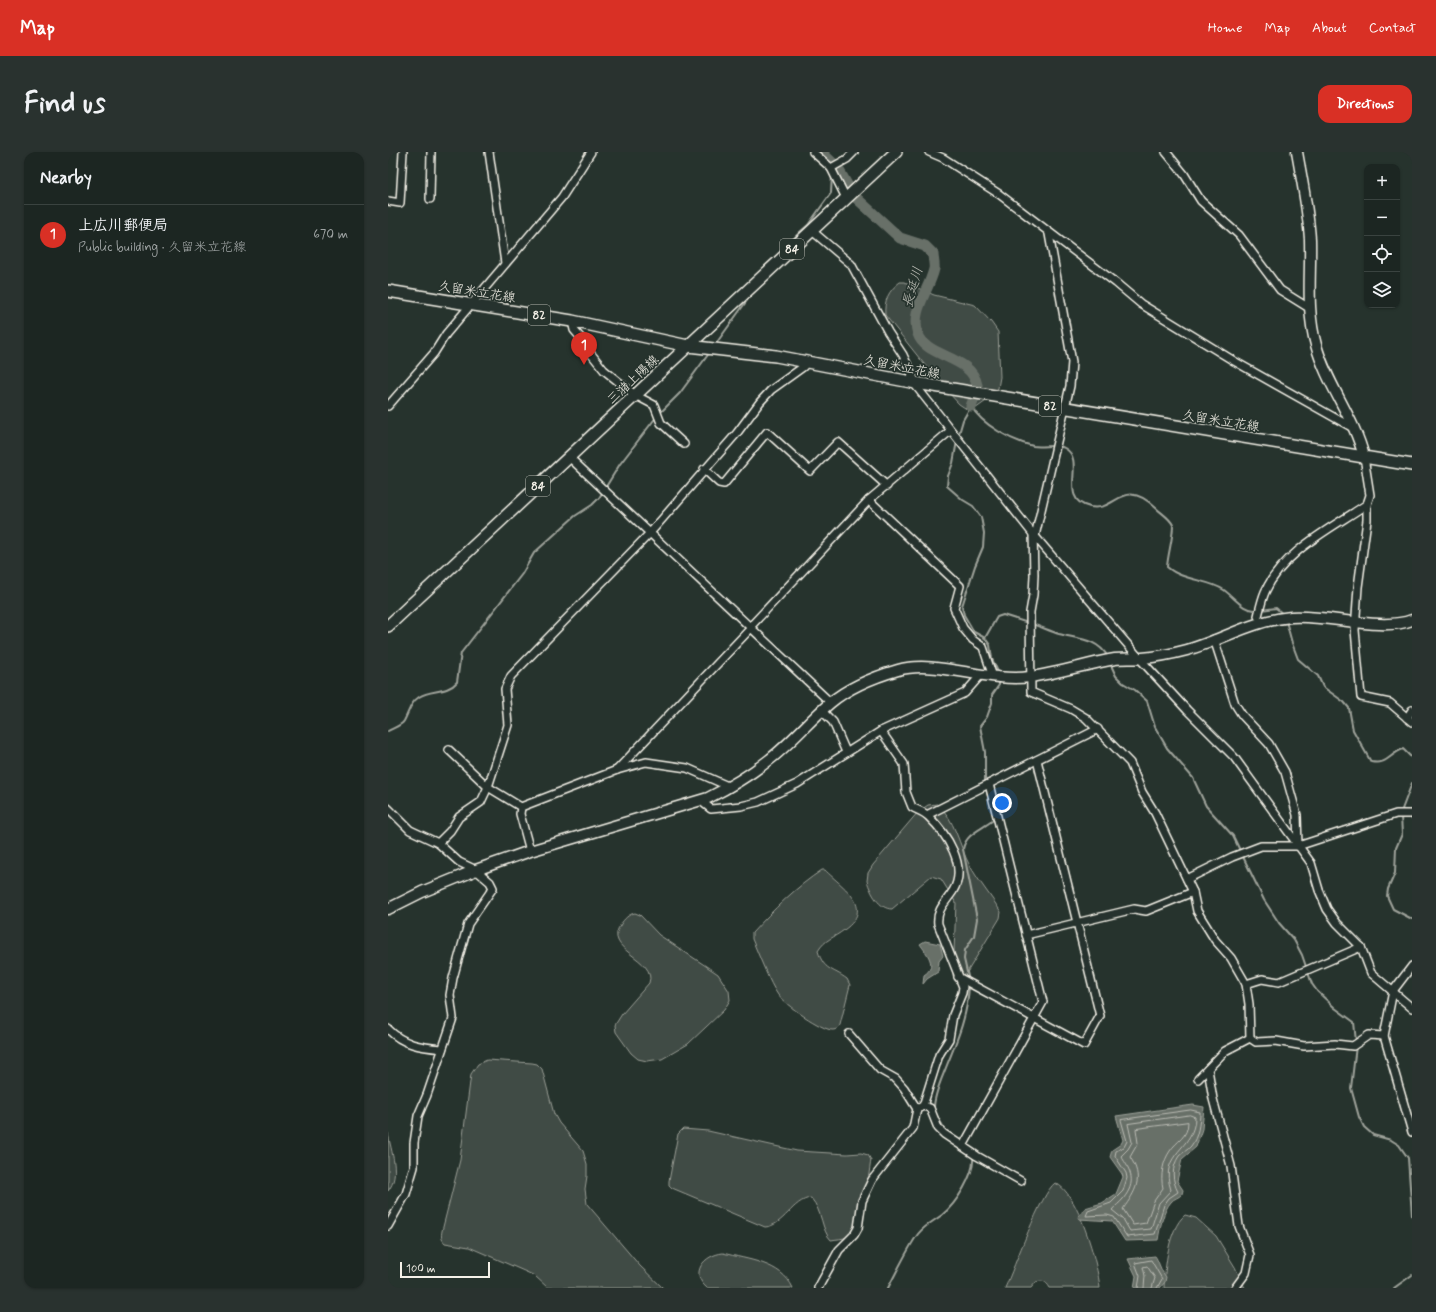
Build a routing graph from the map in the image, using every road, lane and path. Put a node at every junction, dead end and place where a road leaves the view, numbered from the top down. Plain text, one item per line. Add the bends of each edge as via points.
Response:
1 (404, 152) edge
2 (431, 152) edge
3 (489, 152) edge
4 (591, 152) edge
5 (813, 152) edge
6 (854, 152) edge
7 (896, 152) edge
8 (929, 152) edge
9 (1166, 152) edge
10 (1297, 152) edge
11 (832, 168) junction
12 (846, 198) junction
13 (430, 199) dead end
14 (388, 201) edge
15 (811, 230) junction
16 (1049, 234) junction
17 (505, 263) junction
18 (388, 291) edge
19 (471, 304) junction
20 (1309, 308) junction
21 (572, 321) junction
22 (688, 346) junction
23 (807, 362) junction
24 (916, 384) junction
25 (636, 395) junction
26 (388, 406) edge
27 (1064, 408) junction
28 (1355, 429) junction
29 (950, 431) junction
30 (684, 444) dead end
31 (569, 457) junction
32 (1364, 457) junction
33 (1412, 465) edge
34 (704, 469) junction
35 (887, 486) junction
36 (869, 500) junction
37 (1367, 504) junction
38 (650, 533) junction
39 (1034, 535) junction
40 (1258, 616) dead end
41 (1412, 620) edge
42 (1355, 621) junction
43 (388, 626) edge
44 (750, 627) junction
45 (1214, 639) junction
46 (1140, 659) junction
47 (980, 676) junction
48 (997, 677) junction
49 (1030, 677) junction
50 (830, 703) junction
51 (1412, 710) edge
52 (822, 711) junction
53 (1409, 720) edge
54 (1098, 728) junction
55 (880, 731) junction
56 (449, 750) dead end
57 (846, 752) junction
58 (1037, 760) junction
59 (616, 770) junction
60 (988, 784) junction
61 (488, 787) junction
62 (730, 787) junction
63 (701, 801) junction
64 (388, 808) edge
65 (521, 808) junction
66 (1412, 814) edge
67 (928, 815) junction
68 (438, 843) junction
69 (1298, 846) junction
70 (530, 851) junction
71 (476, 870) junction
72 (1187, 879) junction
73 (1193, 892) junction
74 (388, 909) edge
75 (1077, 922) junction
76 (1026, 935) junction
77 (1361, 947) junction
78 (1412, 966) edge
79 (958, 977) junction
80 (1246, 984) junction
81 (1393, 991) junction
82 (1412, 1008) edge
83 (1035, 1018) junction
84 (388, 1029) edge
85 (849, 1034) dead end
86 (1384, 1036) junction
87 (1250, 1038) junction
88 (442, 1049) junction
89 (1208, 1068) junction
90 (1198, 1079) dead end
91 (920, 1107) junction
92 (1412, 1132) edge
93 (963, 1146) junction
94 (1021, 1181) dead end
95 (388, 1226) edge
96 (818, 1288) edge
97 (1235, 1288) edge

1 - 14 street via 400,203
2 - 13 street
3 - 17 street
4 - 17 street via 562,197
5 - 11 street
6 - 11 street via 847,160
7 - 12 main road, 三潴上陽線 / 84
8 - 16 street via 943,158 999,194
9 - 20 street via 1184,174 1200,201 1239,235 1276,286
10 - 20 street via 1308,208
11 - 12 street
12 - 15 main road, 三潴上陽線 / 84
15 - 22 main road, 三潴上陽線 / 84
15 - 24 street via 851,264 903,355
16 - 27 street via 1072,362 1070,386
16 - 28 street via 1148,308 1234,361
17 - 19 street
18 - 19 main road, 久留米立花線 / 82
19 - 21 main road, 久留米立花線 / 82
19 - 26 street
20 - 28 street via 1316,345 1327,374
21 - 22 main road, 久留米立花線 / 82
21 - 25 street via 574,330 604,370
22 - 23 main road, 久留米立花線 / 82
22 - 25 main road, 三潴上陽線 / 84
23 - 24 main road, 久留米立花線 / 82
23 - 34 street via 771,390
24 - 27 main road, 久留米立花線 / 82
24 - 29 street
25 - 30 street via 654,405 661,423
25 - 31 main road, 三潴上陽線 / 84
27 - 32 main road, 久留米立花線 / 82
27 - 39 street
28 - 32 street
29 - 35 street
29 - 39 street
31 - 38 street
31 - 43 main road, 三潴上陽線 / 84
32 - 33 main road, 久留米立花線 / 82
32 - 37 street via 1370,495
34 - 35 street via 719,483 724,484 767,432 810,471 838,442
34 - 38 street
35 - 36 street
36 - 44 street
36 - 48 street via 960,586 954,608 963,628 983,647
37 - 40 street via 1298,550 1280,568 1265,591
37 - 42 street
38 - 44 street
38 - 61 street via 511,676 505,689 508,725
39 - 46 street
39 - 49 street
41 - 42 street via 1394,624
42 - 45 street via 1305,617 1268,620
42 - 53 street via 1361,697 1390,703
44 - 50 street
44 - 59 street
45 - 46 street via 1188,650
45 - 69 street via 1235,704 1269,744 1285,772 1297,815
46 - 49 street via 1118,659 1081,665
46 - 69 street via 1234,757
47 - 48 street
47 - 50 street via 936,668 901,669 852,688
47 - 55 street via 965,693
48 - 49 street
49 - 54 street via 1031,692 1071,709
50 - 52 street
51 - 53 street
52 - 57 street via 833,722
52 - 62 street via 770,759
54 - 58 street
54 - 72 street via 1130,763 1142,792
55 - 57 street
55 - 67 street via 904,764 906,792 912,808
56 - 61 street
57 - 63 street via 797,784 758,802 711,809
58 - 60 street
58 - 75 street
59 - 62 street via 646,762 687,768
59 - 65 street
60 - 67 street
60 - 76 street
61 - 65 street
61 - 68 street via 481,802 459,817
62 - 63 street
63 - 70 street
64 - 68 street via 410,830
65 - 70 street via 520,814
66 - 69 street via 1396,814
67 - 79 street via 954,851 958,872 954,890 937,917
68 - 71 street via 459,862
69 - 72 street via 1261,846
69 - 77 street via 1311,863 1327,909
70 - 71 street
71 - 74 street
71 - 88 street via 493,888 468,924 450,995 453,1018
72 - 73 street
73 - 75 street via 1146,911 1134,909
73 - 80 street via 1197,911 1215,940 1231,958
75 - 76 street
75 - 83 street via 1100,1016 1084,1045
76 - 83 street via 1043,1002
77 - 80 street via 1279,982 1262,979
77 - 81 street via 1371,973
78 - 81 street
79 - 83 street
79 - 91 street via 962,993 949,1039 938,1055
80 - 87 street
81 - 82 street
81 - 86 street
83 - 93 street
84 - 88 street via 405,1042
85 - 91 street via 880,1070 896,1079
86 - 87 street via 1369,1035 1353,1046 1304,1046 1276,1041 1256,1042
86 - 92 street
87 - 89 street via 1225,1051
88 - 95 street via 418,1116 414,1167 406,1194
89 - 90 street
89 - 97 street via 1213,1099 1231,1166 1240,1226 1250,1255 1246,1273
91 - 93 street via 930,1108 938,1128
91 - 96 street via 913,1128 872,1180 862,1201 858,1228 840,1250
93 - 94 street

